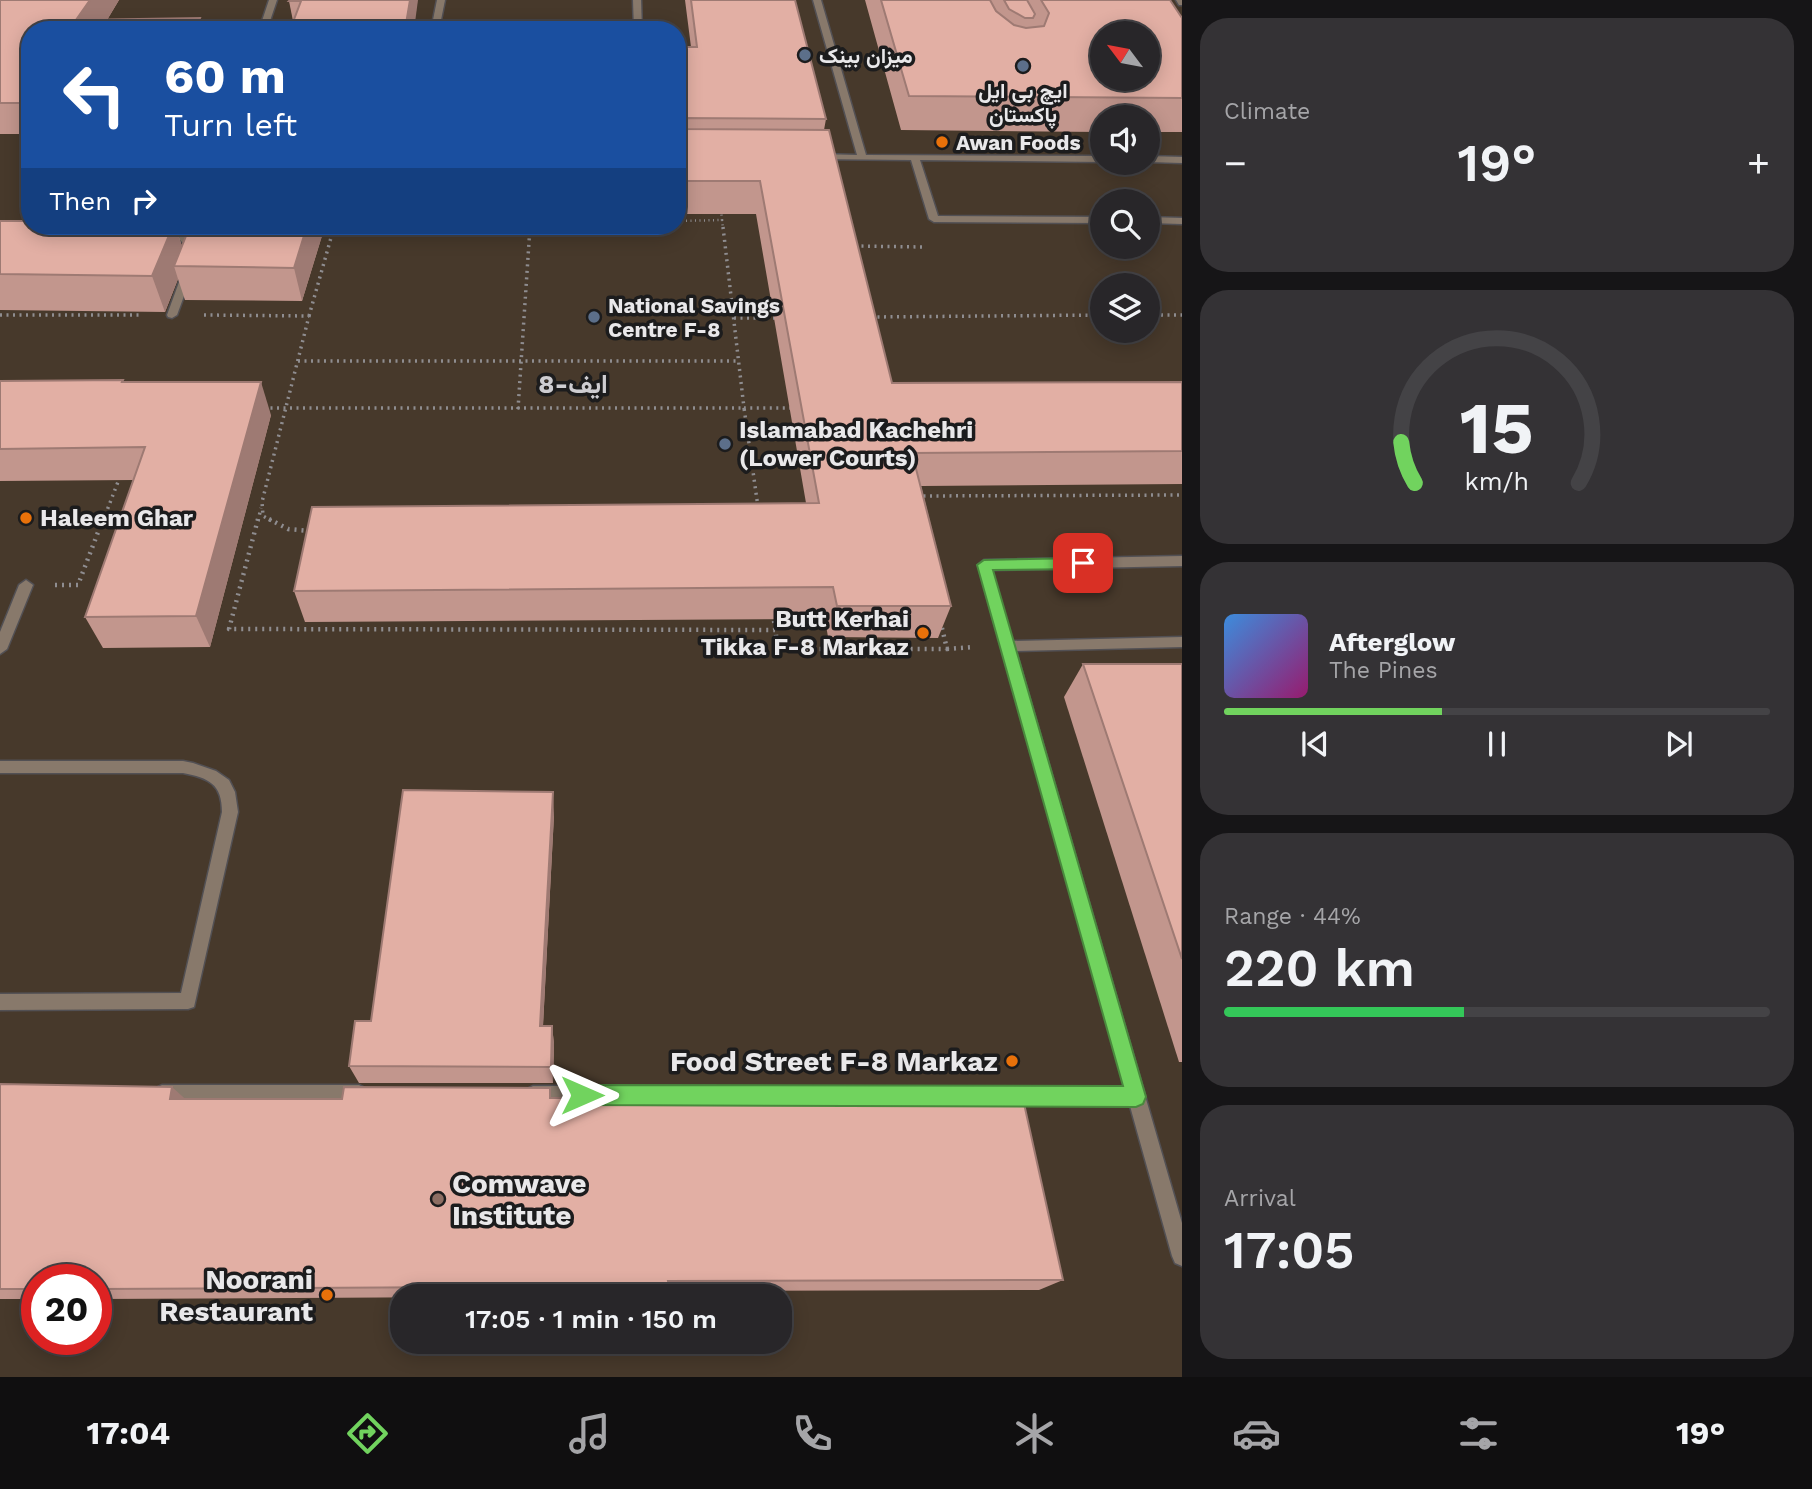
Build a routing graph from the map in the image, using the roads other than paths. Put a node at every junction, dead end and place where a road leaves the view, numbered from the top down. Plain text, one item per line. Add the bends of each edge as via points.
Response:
1 (273, 0) edge
2 (441, 0) edge
3 (637, 0) edge
4 (817, 0) edge
5 (266, 21) edge
6 (437, 21) edge
7 (638, 21) edge
8 (808, 157) edge
9 (862, 157) junction
10 (915, 158) junction
11 (1090, 159) edge
12 (1160, 159) edge
13 (1182, 160) edge
14 (1090, 220) edge
15 (1160, 220) edge
16 (1182, 221) edge
17 (182, 235) edge
18 (172, 315) dead end
19 (1182, 561) edge
20 (26, 584) road end
21 (1182, 642) edge
22 (1006, 646) junction
23 (0, 649) edge
24 (0, 767) edge
25 (0, 1002) edge
26 (139, 1094) edge
27 (374, 1094) edge
28 (513, 1095) edge
29 (734, 1096) edge
30 (984, 1096) edge
31 (1136, 1097) junction
32 (1182, 1256) edge

1 - 5 street
2 - 6 street
3 - 7 street
4 - 9 street
8 - 9 street
9 - 10 street
10 - 11 street
10 - 14 street via 934,219
12 - 13 street
15 - 16 street
17 - 18 street via 200,242
19 - 22 street via 984,565
20 - 23 street
21 - 22 street
22 - 31 street
24 - 25 street via 183,767 219,779 231,796 188,1001
26 - 27 street
28 - 29 street
30 - 31 street
31 - 32 street

